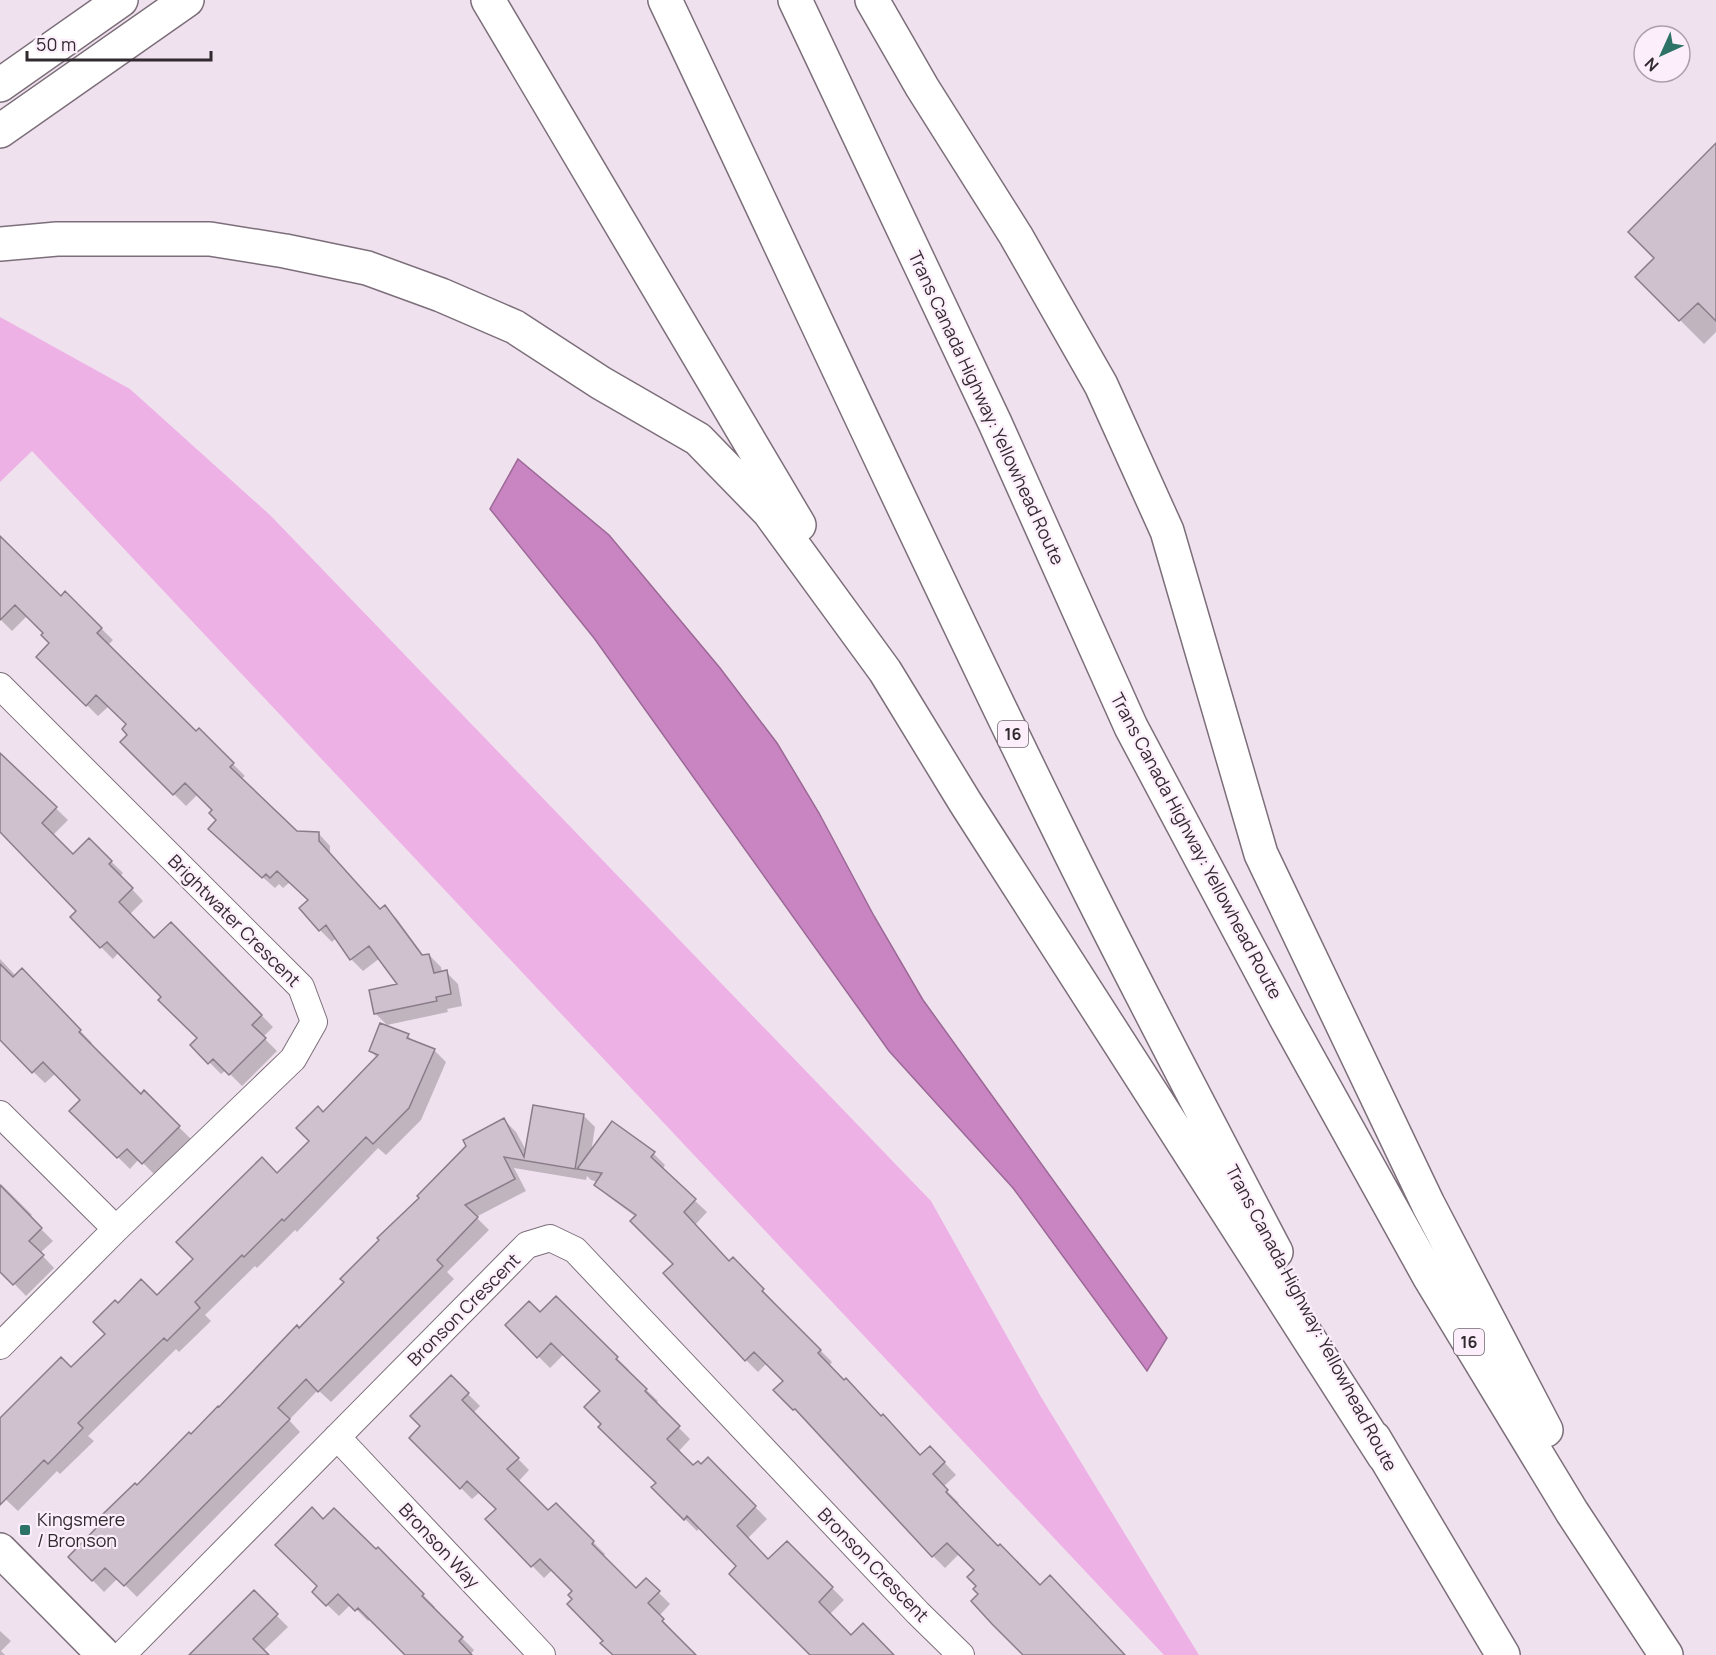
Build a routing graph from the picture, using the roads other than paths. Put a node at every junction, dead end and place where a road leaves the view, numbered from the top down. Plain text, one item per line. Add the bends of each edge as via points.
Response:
1 (121, 0) edge
2 (187, 0) edge
3 (488, 0) edge
4 (665, 0) edge
5 (795, 0) edge
6 (872, 0) edge
7 (0, 85) edge
8 (0, 131) edge
9 (0, 244) edge
10 (885, 670) junction
11 (0, 686) edge
12 (0, 1114) edge
13 (116, 1229) junction
14 (0, 1346) edge
15 (337, 1437) junction
16 (1384, 1456) junction
17 (0, 1550) edge
18 (1658, 1643) edge
19 (104, 1655) edge
20 (122, 1655) edge
21 (542, 1655) edge
22 (961, 1655) edge
23 (1503, 1655) edge

1 - 7 main road
2 - 8 main road
3 - 10 main road
4 - 16 main road, Trans Canada Highway: Yellowhead Route / 16 via 1059,830 1206,1120
5 - 18 main road, Trans Canada Highway: Yellowhead Route / 16 via 994,423 1131,727 1430,1278 1572,1512
6 - 18 main road via 1016,236 1101,385 1167,531 1261,854 1428,1204
9 - 10 main road via 57,239 210,239 367,268 515,327 698,439 769,512
10 - 16 main road
11 - 13 street, Brightwater Crescent via 301,987 314,1022 293,1059
12 - 13 street
13 - 14 street, Brightwater Crescent
15 - 20 street, Bronson Crescent
15 - 21 street, Bronson Way
15 - 22 street, Bronson Crescent via 527,1245 550,1238 575,1250
16 - 23 main road, Trans Canada Highway: Yellowhead Route / 16
17 - 19 main road

